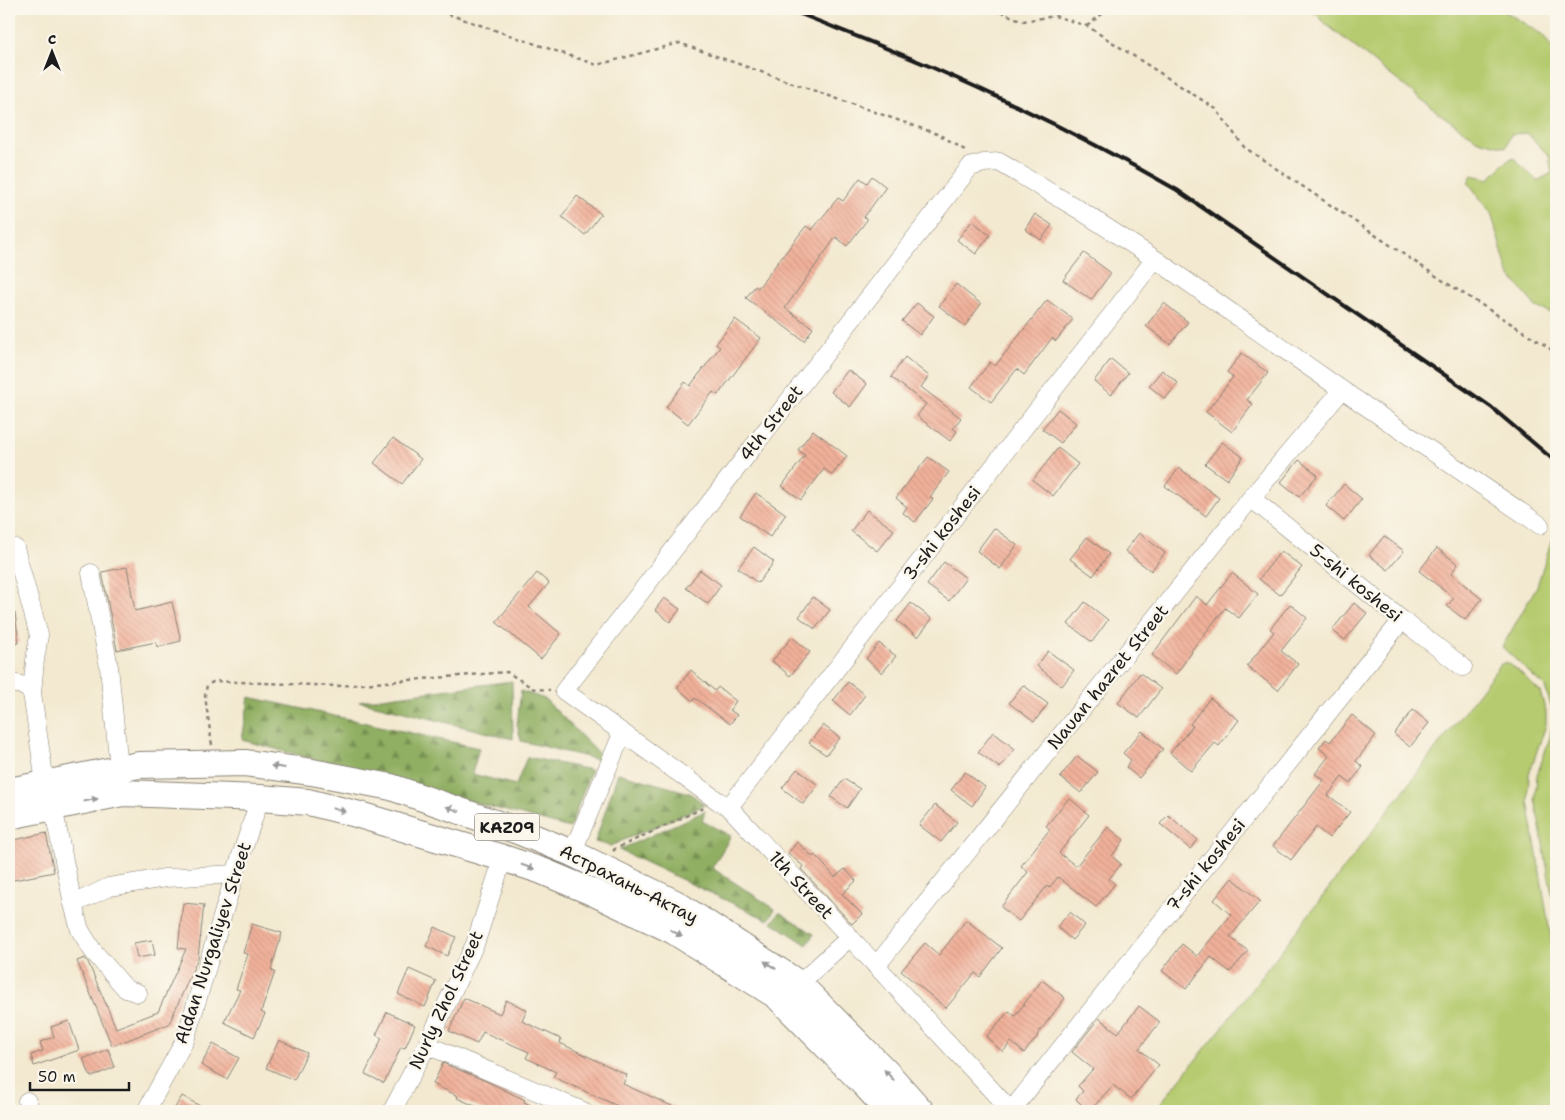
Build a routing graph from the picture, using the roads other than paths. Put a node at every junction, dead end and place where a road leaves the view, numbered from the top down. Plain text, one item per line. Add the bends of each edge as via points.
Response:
1 (1155, 258) junction
2 (1342, 390) junction
3 (1251, 498) junction
4 (1540, 525) dead end
5 (15, 548) dead end
6 (91, 573) dead end
7 (1402, 620) junction
8 (1463, 666) dead end
9 (9, 684) edge
10 (564, 690) joint
11 (32, 692) junction
12 (622, 734) junction
13 (119, 768) junction
14 (312, 772) junction
15 (9, 791) edge
16 (49, 795) junction
17 (260, 798) junction
18 (308, 802) junction
19 (723, 804) junction
20 (9, 816) edge
21 (572, 852) junction
22 (503, 858) junction
23 (235, 874) junction
24 (73, 904) junction
25 (850, 937) junction
26 (876, 966) junction
27 (799, 984) junction
28 (138, 993) dead end
29 (427, 1045) junction
30 (146, 1111) edge
31 (392, 1111) edge
32 (583, 1111) edge
33 (888, 1111) edge
34 (921, 1111) edge
35 (1011, 1111) edge

1 - 2 street
1 - 10 street, 4th Street via 999,162 970,167
1 - 19 street, 3-shi koshesi
2 - 3 street, Nauan hazret Street
2 - 4 street
3 - 7 street, 5-shi koshesi
3 - 26 street, Nauan hazret Street
5 - 11 street via 39,635
6 - 13 street via 109,667
7 - 8 street, 5-shi koshesi
7 - 35 street, 7-shi koshesi
9 - 11 street via 26,686
10 - 12 street, 1th Street
11 - 16 street
12 - 19 street, 1th Street
12 - 21 street
14 -> 13 highway, Астрахань-Актау / KAZ09 via 245,763
13 - 16 highway, Астрахань-Актау / KAZ09
14 - 18 highway
21 -> 14 highway, Астрахань-Актау / KAZ09 via 391,787
15 - 16 highway, Астрахань-Актау / KAZ09
16 -> 17 highway, KAZ09 via 123,793
16 - 20 highway, KAZ09
16 - 24 street
17 - 18 highway, KAZ09
17 - 23 street, Aldan Nurgaliyev Street
18 -> 22 highway, KAZ09
19 - 25 street, 1th Street
27 -> 21 highway, Астрахань-Актау / KAZ09 via 675,903
22 - 29 street, Nurly Zhol Street via 475,944
22 -> 33 highway, KAZ09 via 592,892 672,930 777,996
23 - 24 street via 165,878 109,887
23 - 30 street, Aldan Nurgaliyev Street via 185,1040
24 - 28 street via 80,930 93,951 126,989
25 - 26 street, 1th Street
25 - 27 street
26 - 35 street, 1th Street
34 -> 27 highway, Астрахань-Актау / KAZ09
29 - 31 street, Nurly Zhol Street
29 - 32 street

